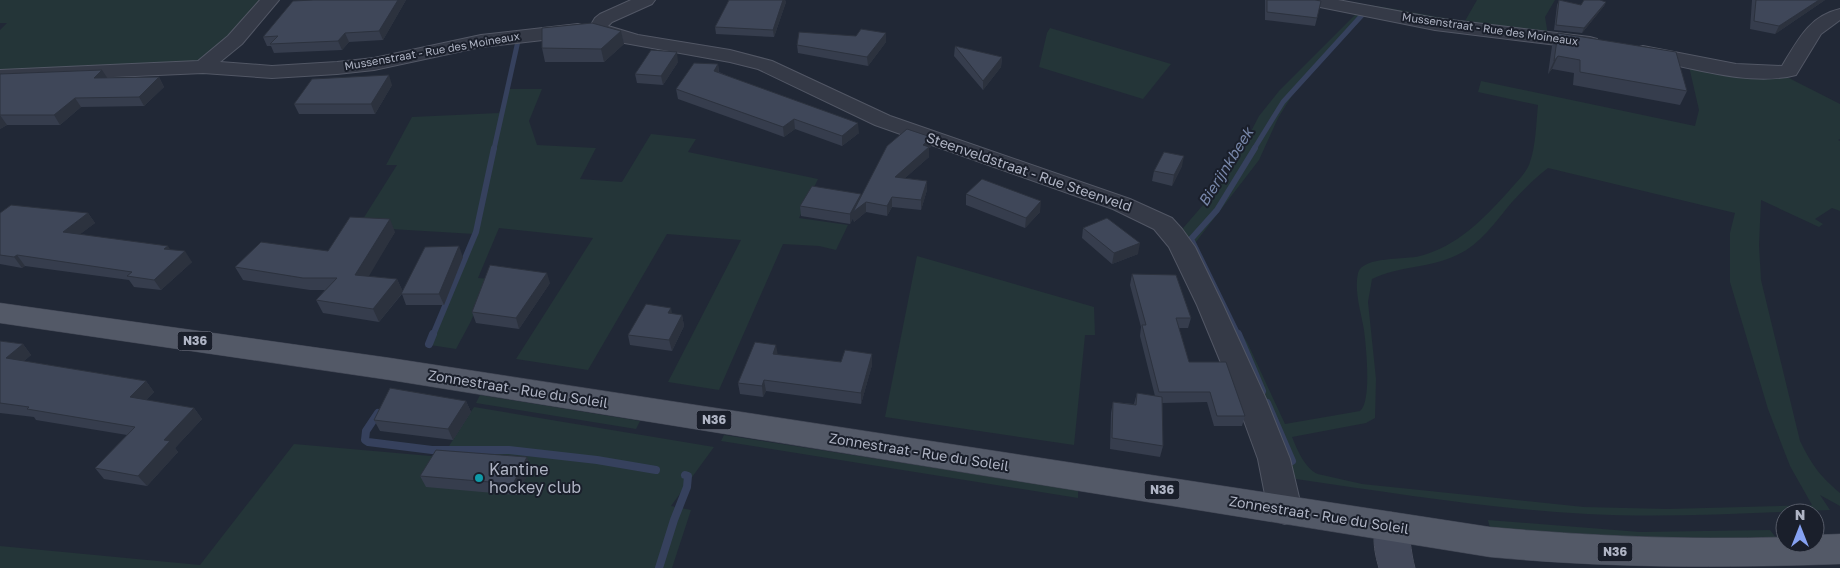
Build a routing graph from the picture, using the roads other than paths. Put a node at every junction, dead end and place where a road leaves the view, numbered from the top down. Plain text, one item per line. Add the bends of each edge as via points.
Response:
1 (270, 0) edge
2 (646, 0) edge
3 (1310, 0) edge
4 (1836, 0) edge
5 (1840, 2) edge
6 (1840, 14) edge
7 (598, 28) junction
8 (203, 67) junction
9 (0, 76) edge
10 (0, 313) edge
11 (1285, 510) junction
12 (1391, 526) junction
13 (1840, 548) edge
14 (1397, 568) edge

1 - 8 street via 234,40
2 - 7 street via 606,18
3 - 6 street, Mussenstraat - Rue des Moineaux via 1435,24 1615,47 1746,70 1779,72 1789,71 1811,33
4 - 5 street
7 - 8 street, Mussenstraat - Rue des Moineaux via 481,41 374,64 337,68 272,72
7 - 11 street, Steenveldstraat - Rue Steenveld via 622,37 760,64 794,76 858,110 1104,198 1163,223 1182,247 1230,349 1274,459
8 - 9 street, Mussenstraat - Rue des Moineaux
10 - 11 main road, Zonnestraat - Rue du Soleil / N36 via 390,369
11 - 12 main road, Zonnestraat - Rue du Soleil / N36
12 - 13 main road, Zonnestraat - Rue du Soleil / N36 via 1498,542 1615,552 1751,553
12 - 14 street

